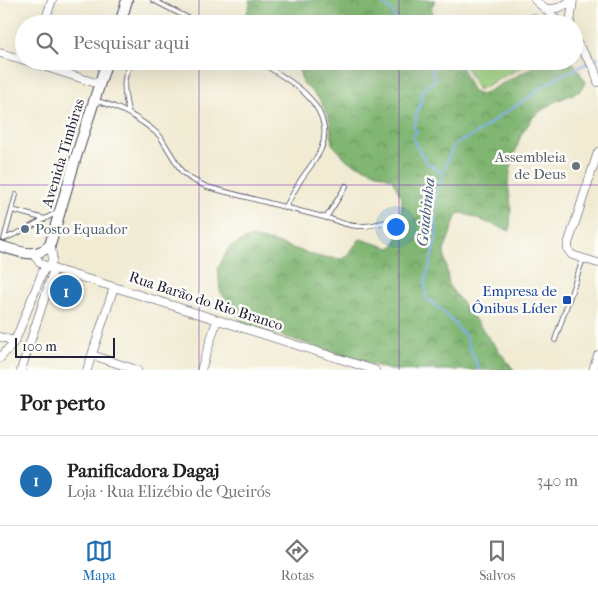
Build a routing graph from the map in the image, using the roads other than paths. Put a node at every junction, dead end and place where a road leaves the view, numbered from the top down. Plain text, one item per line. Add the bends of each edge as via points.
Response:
1 (52, 0) edge
2 (127, 0) edge
3 (153, 0) edge
4 (535, 0) edge
5 (572, 0) edge
6 (545, 9) junction
7 (47, 15) edge
8 (123, 15) edge
9 (182, 15) edge
10 (552, 15) edge
11 (571, 15) edge
12 (583, 52) edge
13 (0, 53) edge
14 (15, 57) edge
15 (56, 70) edge
16 (104, 70) edge
17 (128, 70) edge
18 (272, 70) edge
19 (598, 82) edge
20 (99, 84) junction
21 (94, 100) junction
22 (129, 114) junction
23 (598, 152) edge
24 (346, 186) dead end
25 (16, 195) dead end
26 (285, 208) junction
27 (12, 210) junction
28 (60, 212) junction
29 (326, 218) junction
30 (45, 219) junction
31 (394, 220) dead end
32 (30, 227) dead end
33 (20, 232) dead end
34 (2, 244) edge
35 (42, 250) junction
36 (584, 259) junction
37 (598, 263) edge
38 (51, 268) junction
39 (114, 287) junction
40 (217, 320) junction
41 (0, 337) edge
42 (555, 340) dead end
43 (14, 341) junction
44 (92, 355) junction
45 (598, 355) edge
46 (0, 358) edge
47 (21, 370) edge
48 (87, 370) edge
49 (137, 370) edge
50 (201, 370) edge
51 (375, 370) edge
52 (593, 370) edge

1 - 7 street
2 - 8 street
3 - 9 lane
4 - 6 street
5 - 6 street via 555,9
5 - 11 street
6 - 10 street
12 - 19 street via 594,68
13 - 14 street
15 - 20 street
16 - 20 street, Avenida Timbiras
17 - 22 lane via 124,81 124,96
18 - 26 lane via 300,89 317,106 325,134 315,160
20 - 21 street, Avenida Timbiras
21 - 22 lane
21 - 28 street, Avenida Timbiras
22 - 26 lane via 160,136 182,172 191,180
23 - 36 street via 568,244 572,255
24 - 29 lane
25 - 27 lane
26 - 29 lane
27 - 30 lane
27 - 34 lane
28 - 30 lane
28 - 35 street, Avenida Timbiras
29 - 31 lane via 355,227
30 - 32 lane
33 - 34 lane
34 - 35 street, Rua Barão do Rio Branco via 28,254
35 - 38 street via 52,256
35 - 38 street, Rua Barão do Rio Branco via 40,263
36 - 37 street
36 - 42 lane
38 - 39 street, Rua Barão do Rio Branco
38 - 43 street via 43,271
38 - 47 street
39 - 40 street, Rua Barão do Rio Branco
39 - 44 street
40 - 50 street
40 - 51 street, Rua Barão do Rio Branco
41 - 43 street
43 - 46 street
44 - 48 street
44 - 49 street
45 - 52 street

